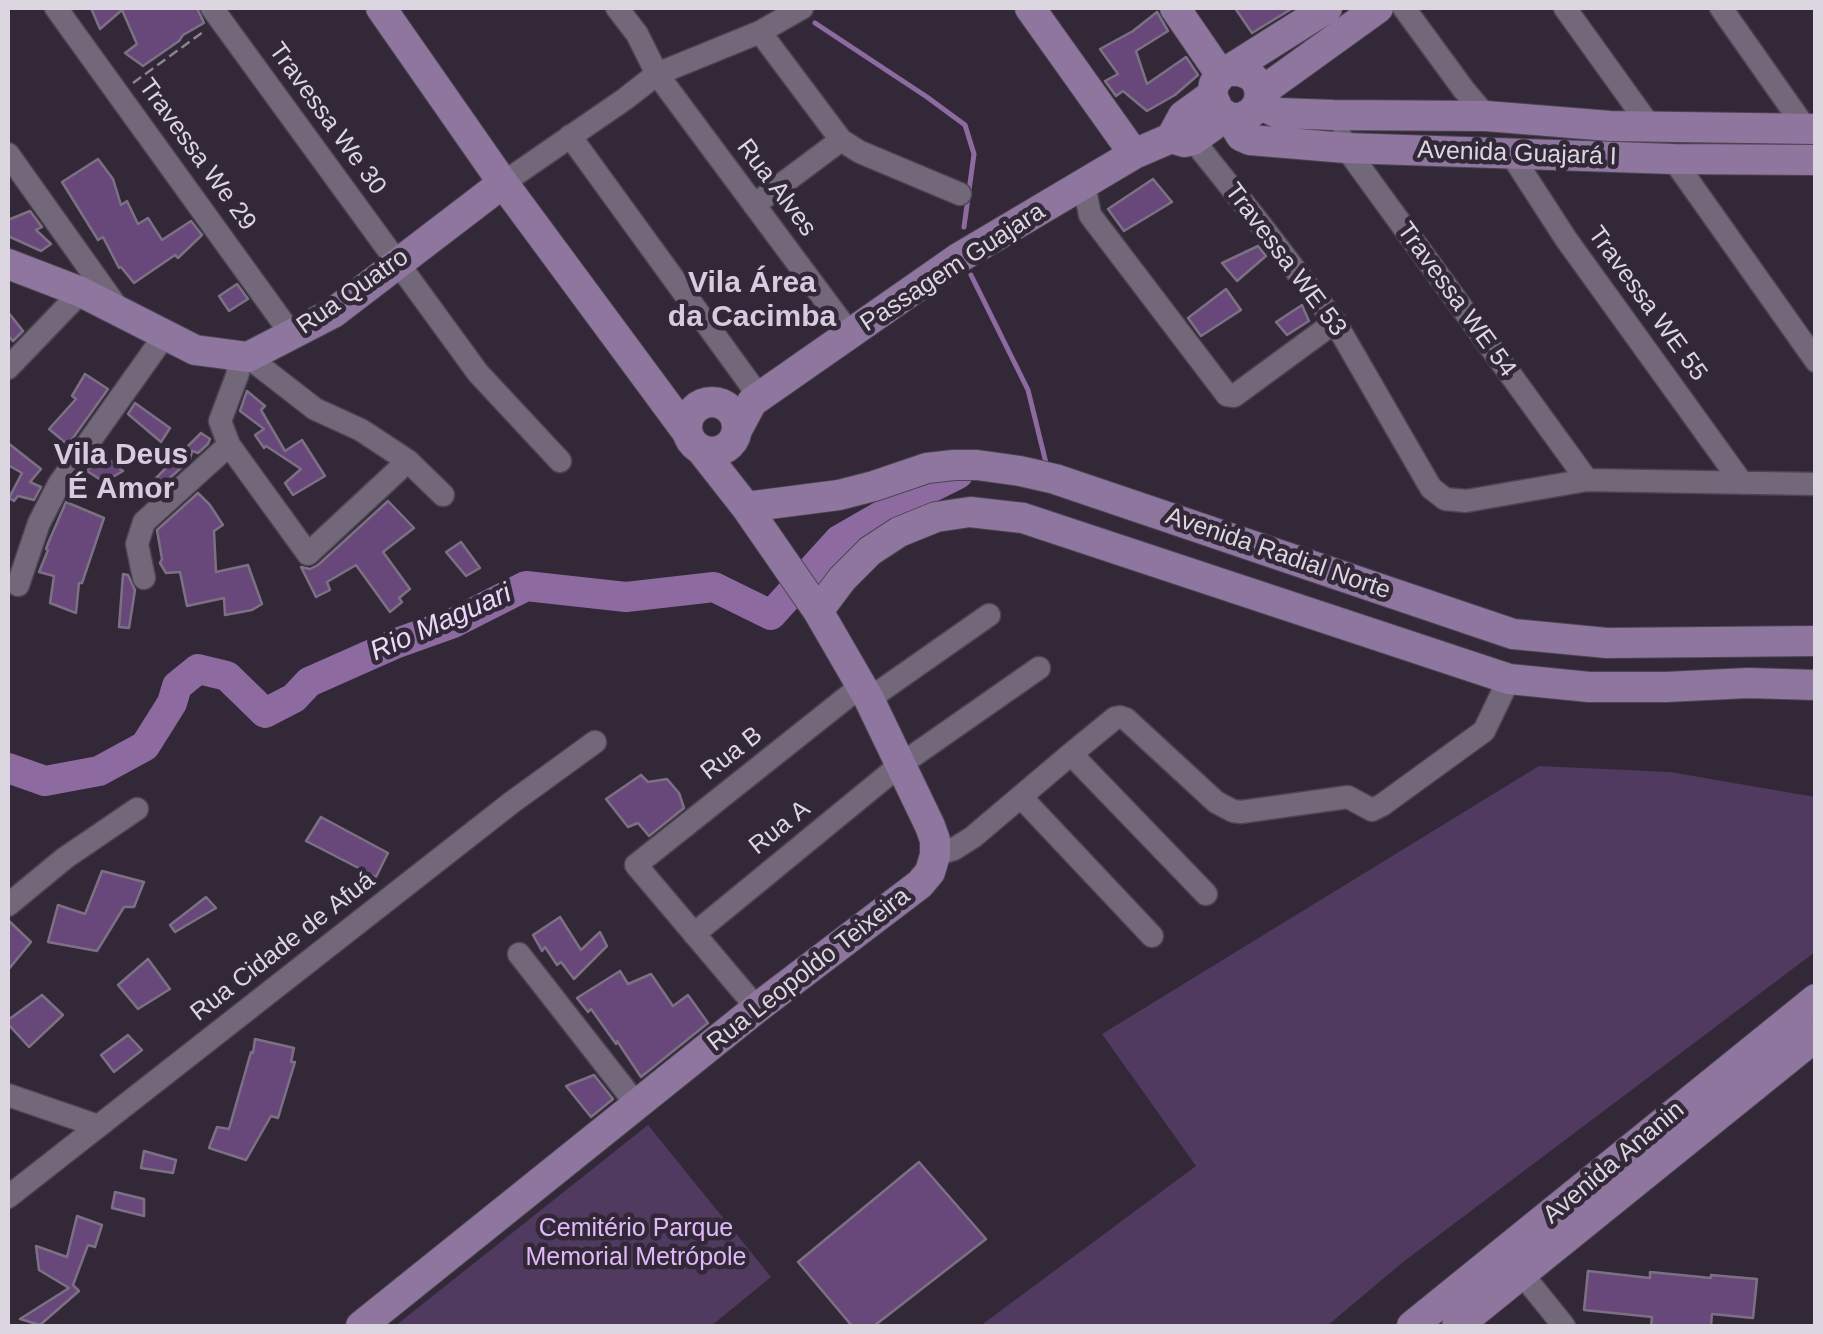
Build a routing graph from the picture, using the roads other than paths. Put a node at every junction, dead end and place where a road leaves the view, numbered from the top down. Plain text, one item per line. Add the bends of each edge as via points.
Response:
1 (56, 8) edge
2 (381, 8) edge
3 (618, 8) edge
4 (802, 8) edge
5 (1030, 8) edge
6 (1175, 8) edge
7 (1327, 8) edge
8 (1404, 8) edge
9 (1565, 8) edge
10 (1720, 8) edge
11 (216, 13) edge
12 (1360, 13) edge
13 (760, 32) junction
14 (657, 74) junction
15 (1234, 96) junction
16 (1334, 116) junction
17 (1486, 116) junction
18 (1649, 126) junction
19 (1811, 129) edge
20 (570, 136) junction
21 (1182, 139) junction
22 (841, 140) junction
23 (1346, 148) junction
24 (8, 154) edge
25 (1134, 154) junction
26 (1511, 154) junction
27 (1673, 159) junction
28 (1816, 160) edge
29 (503, 183) junction
30 (1084, 184) junction
31 (960, 194) dead end
32 (754, 204) junction
33 (397, 262) junction
34 (8, 264) edge
35 (81, 292) junction
36 (122, 313) junction
37 (1335, 322) junction
38 (165, 335) junction
39 (292, 335) junction
40 (851, 335) junction
41 (242, 357) junction
42 (1816, 362) edge
43 (8, 368) edge
44 (763, 388) junction
45 (731, 424) junction
46 (694, 442) junction
47 (229, 446) junction
48 (560, 460) dead end
49 (408, 461) junction
50 (1587, 480) junction
51 (1742, 483) junction
52 (1816, 484) edge
53 (443, 495) dead end
54 (746, 507) junction
55 (144, 578) dead end
56 (18, 586) dead end
57 (813, 605) junction
58 (989, 615) dead end
59 (1816, 642) edge
60 (1039, 668) dead end
61 (1509, 679) junction
62 (1816, 685) edge
63 (865, 693) junction
64 (595, 742) dead end
65 (1071, 754) junction
66 (900, 765) junction
67 (1021, 797) junction
68 (137, 808) dead end
69 (936, 856) junction
70 (1206, 894) dead end
71 (8, 905) edge
72 (694, 934) junction
73 (1152, 936) dead end
74 (519, 954) dead end
75 (1816, 999) edge
76 (757, 1008) junction
77 (1816, 1036) edge
78 (8, 1094) edge
79 (637, 1105) junction
80 (98, 1126) junction
81 (8, 1197) edge
82 (1514, 1263) junction
83 (361, 1326) edge
84 (1412, 1326) edge
85 (1457, 1326) edge
86 (1564, 1326) edge

1 - 39 street, Travessa We 29
2 - 29 main road
3 - 14 street, Rua Alves
4 - 13 street
5 - 25 main road
6 - 15 main road
7 - 15 main road
8 - 17 street
9 - 18 street
10 - 19 street
11 - 33 street, Travessa We 30
12 - 15 main road
13 - 14 street
13 - 22 street
14 - 20 street
14 - 32 street, Rua Alves
15 - 16 main road, Avenida Guajará I via 1278,112
15 - 21 main road via 1182,116
15 - 23 main road, Avenida Guajará I via 1240,136
16 - 17 main road, Avenida Guajará I
16 - 23 street, Travessa WE 54
17 - 18 main road, Avenida Guajará I
18 - 19 main road, Avenida Guajará I
20 - 29 street
20 - 44 street
21 - 25 main road, Passagem Guajara
21 - 37 street, Travessa WE 53 via 1258,220
22 - 31 street
22 - 32 street
23 - 26 main road, Avenida Guajará I
23 - 50 street, Travessa WE 54
24 - 36 street
25 - 30 main road, Passagem Guajara
26 - 27 main road, Avenida Guajará I
26 - 51 street, Travessa WE 55
27 - 28 main road, Avenida Guajará I
27 - 42 street
29 - 33 main road, Rua Quatro
29 - 46 main road
30 - 37 street via 1090,215 1227,394 1234,396
30 - 40 main road, Passagem Guajara via 957,259
32 - 40 street, Rua Alves
33 - 39 main road, Rua Quatro
33 - 48 street, Travessa We 30 via 478,372
34 - 35 main road
35 - 36 main road
35 - 43 street
36 - 38 main road
37 - 50 street, Travessa WE 53 via 1431,488 1445,500
38 - 41 main road via 195,350
38 - 56 street via 59,484
39 - 41 main road, Rua Quatro
40 - 44 main road, Passagem Guajara
41 - 47 street via 220,421
41 - 49 street via 315,409
44 - 45 main road, Passagem Guajara
45 - 46 main road via 724,450
45 - 46 main road via 706,402 688,417
45 - 54 main road
46 - 54 main road
47 - 49 street via 308,554
47 - 55 street via 144,522 137,544
49 - 53 street
50 - 51 street
51 - 52 street
54 - 57 main road
54 - 59 main road, Avenida Radial Norte via 840,496 927,468 977,465 1055,479 1512,634 1607,643
57 - 61 main road, Avenida Radial Norte via 898,532 970,512 1023,518
57 - 63 main road
58 - 63 street, Rua B
60 - 66 street, Rua A
61 - 62 main road, Avenida Radial Norte via 1589,686
61 - 65 street via 1484,731 1372,810 1348,797 1233,812 1120,717
63 - 66 main road
63 - 72 street, Rua B via 636,865
64 - 80 street, Rua Cidade de Afuá
65 - 67 street
65 - 70 street
66 - 69 main road via 930,826
66 - 72 street, Rua A
67 - 69 street via 973,837
67 - 73 street
68 - 71 street
69 - 76 main road, Rua Leopoldo Teixeira via 920,884
72 - 76 street
74 - 79 street
75 - 82 main road, Avenida Ananin
76 - 79 main road, Rua Leopoldo Teixeira
77 - 82 main road, Avenida Ananin
78 - 80 street
79 - 83 main road, Rua Leopoldo Teixeira
80 - 81 street, Rua Cidade de Afuá
82 - 84 main road, Avenida Ananin
82 - 85 main road, Avenida Ananin
82 - 86 street

